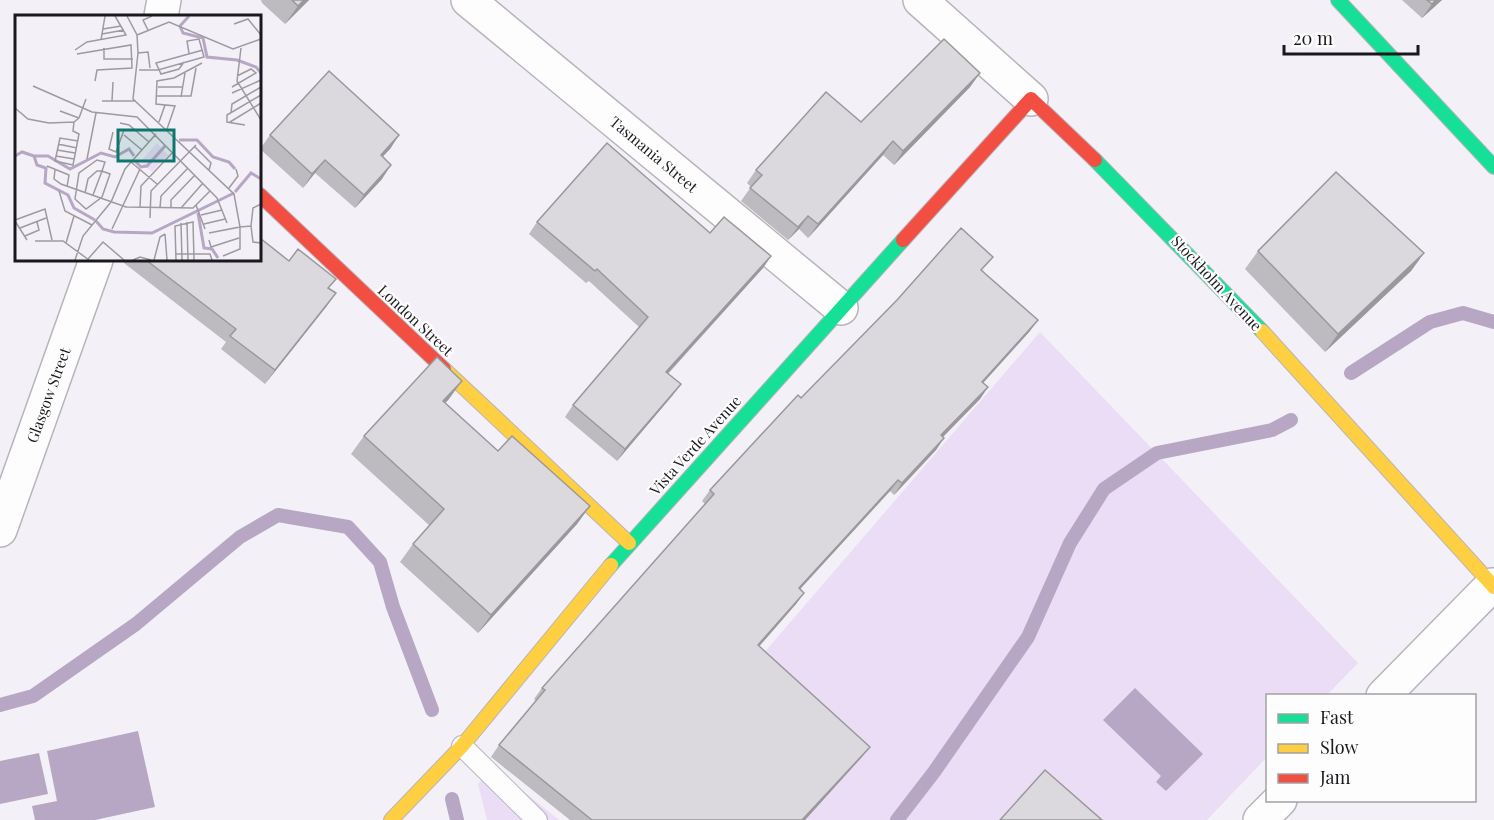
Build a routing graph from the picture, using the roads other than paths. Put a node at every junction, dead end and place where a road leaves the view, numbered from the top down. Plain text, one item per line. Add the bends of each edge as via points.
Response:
1 (164, 0) edge
2 (468, 0) edge
3 (920, 0) edge
4 (1338, 0) edge
5 (161, 15) edge
6 (1030, 99) junction
7 (1494, 167) edge
8 (261, 196) edge
9 (96, 261) edge
10 (841, 308) junction
11 (0, 530) edge
12 (629, 543) junction
13 (1493, 586) edge
14 (1385, 694) edge
15 (462, 747) junction
16 (1279, 802) edge
17 (391, 820) edge
18 (537, 820) edge
19 (1260, 820) edge

1 - 5 street
2 - 10 street, Tasmania Street
3 - 6 street, Stockholm Avenue
4 - 7 street
6 - 10 street, Vista Verde Avenue
6 - 13 street, Stockholm Avenue via 1101,163 1172,236
8 - 12 street, London Street
9 - 11 street, Glasgow Street
10 - 12 street, Vista Verde Avenue
12 - 15 street, Vista Verde Avenue
13 - 14 street
15 - 17 street, Vista Verde Avenue
15 - 18 lane
16 - 19 street

